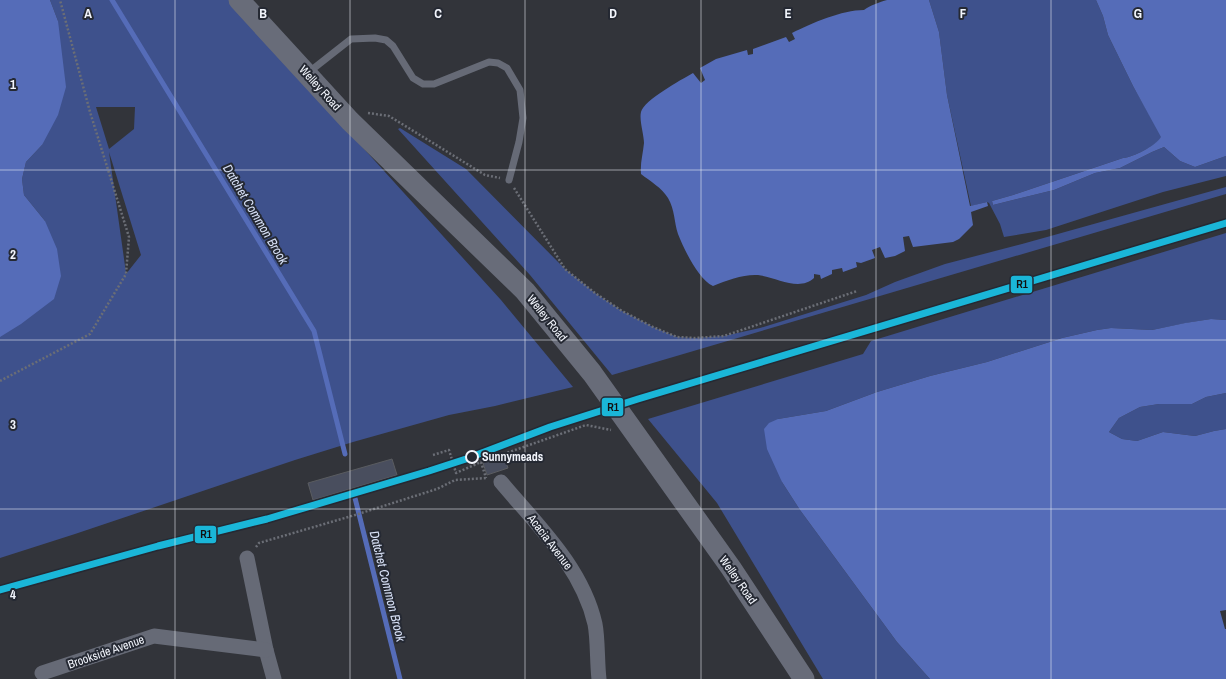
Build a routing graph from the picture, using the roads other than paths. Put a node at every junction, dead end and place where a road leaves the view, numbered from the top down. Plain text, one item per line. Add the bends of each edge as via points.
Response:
1 (239, 0) edge
2 (307, 74) junction
3 (509, 180) road end
4 (501, 482) road end
5 (247, 558) road end
6 (266, 650) junction
7 (42, 673) dead end
8 (274, 679) edge
9 (598, 679) edge
10 (804, 679) edge

1 - 2 main road, Welley Road
2 - 3 lane via 351,39 386,40 393,46 413,78 423,84 434,84 489,62 498,63 507,68 520,90 523,118
2 - 10 main road, Welley Road via 340,110 525,291 592,373 731,568
4 - 9 street, Acacia Avenue via 563,556 583,590 595,624
5 - 6 street
6 - 7 street, Brookside Avenue via 154,636
6 - 8 street

